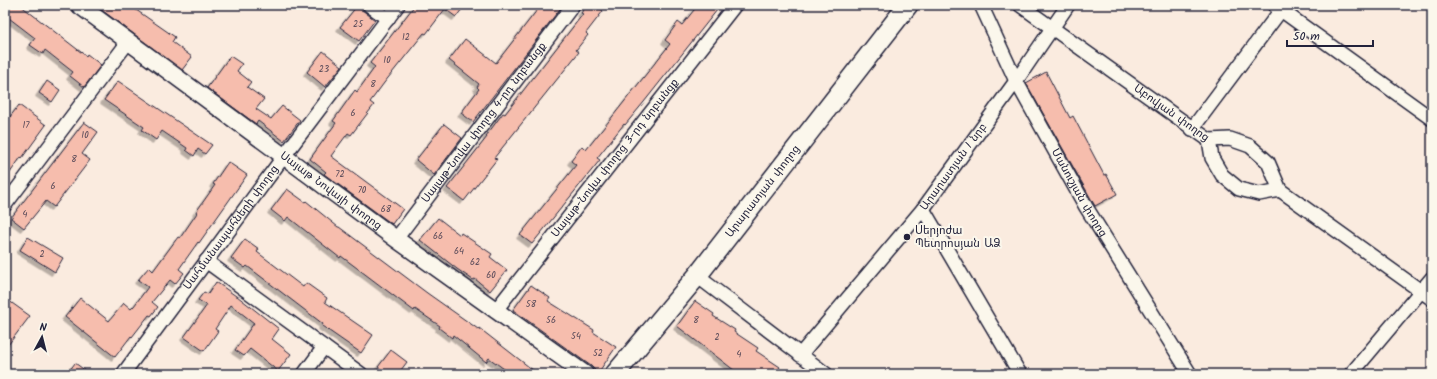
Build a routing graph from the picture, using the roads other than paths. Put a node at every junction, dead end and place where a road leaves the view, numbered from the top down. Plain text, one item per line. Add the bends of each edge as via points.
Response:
1 (79, 5) edge
2 (369, 5) edge
3 (398, 5) edge
4 (573, 5) edge
5 (735, 5) edge
6 (908, 5) edge
7 (981, 5) edge
8 (1020, 5) edge
9 (1068, 5) edge
10 (1278, 8) edge
11 (388, 19) junction
12 (1052, 28) junction
13 (128, 42) junction
14 (1016, 81) junction
15 (1432, 119) edge
16 (1192, 129) junction
17 (1208, 140) junction
18 (284, 156) junction
19 (1280, 190) junction
20 (5, 205) edge
21 (923, 208) junction
22 (396, 239) junction
23 (206, 261) junction
24 (697, 276) junction
25 (1432, 278) edge
26 (1421, 290) junction
27 (1432, 299) edge
28 (496, 310) junction
29 (324, 347) junction
30 (800, 355) junction
31 (123, 374) edge
32 (304, 374) edge
33 (361, 374) edge
34 (585, 374) edge
35 (615, 374) edge
36 (826, 374) edge
37 (1020, 374) edge
38 (1190, 374) edge
39 (1352, 374) edge

1 - 13 street, Սայաթ Նովայի փողոց
2 - 11 street
3 - 11 street, Սահմանապահների փողոց
4 - 22 street, Սայաթ-Նովա փողոց 4-րդ նրբանցք
5 - 28 street, Սայաթ-Նովա փողոց 3-րդ նրբանցք
6 - 24 main road, Արարատյան փողոց
7 - 14 street, Մանուշյան փողոց
8 - 12 street, Աբովյան փողոց
9 - 12 street, Արարատյան 1 նրբ
10 - 15 street
10 - 16 street
11 - 18 street, Սահմանապահների փողոց
12 - 14 street, Արարատյան 1 նրբ
12 - 16 street, Աբովյան փողոց
13 - 18 street, Սայաթ Նովայի փողոց
13 - 20 street
14 - 21 street, Արարատյան 1 նրբ
14 - 38 street, Մանուշյան փողոց via 1086,207
16 - 17 street, Աբովյան փողոց
17 - 19 street, Աբովյան փողոց via 1230,139 1250,146 1268,162
17 - 19 street via 1212,158 1222,175 1239,189 1259,194
18 - 22 street, Սայաթ Նովայի փողոց
18 - 23 street, Սահմանապահների փողոց
19 - 26 street
21 - 30 street, Արարատյան 1 նրբ
21 - 37 street
22 - 28 street, Սայաթ Նովայի փողոց
23 - 29 street
23 - 31 street, Սահմանապահների փողոց
24 - 30 street
24 - 35 main road, Արարատյան փողոց
25 - 26 street
26 - 27 street
26 - 39 street
28 - 34 street, Սայաթ Նովայի փողոց
29 - 32 street
29 - 33 street
30 - 36 street

